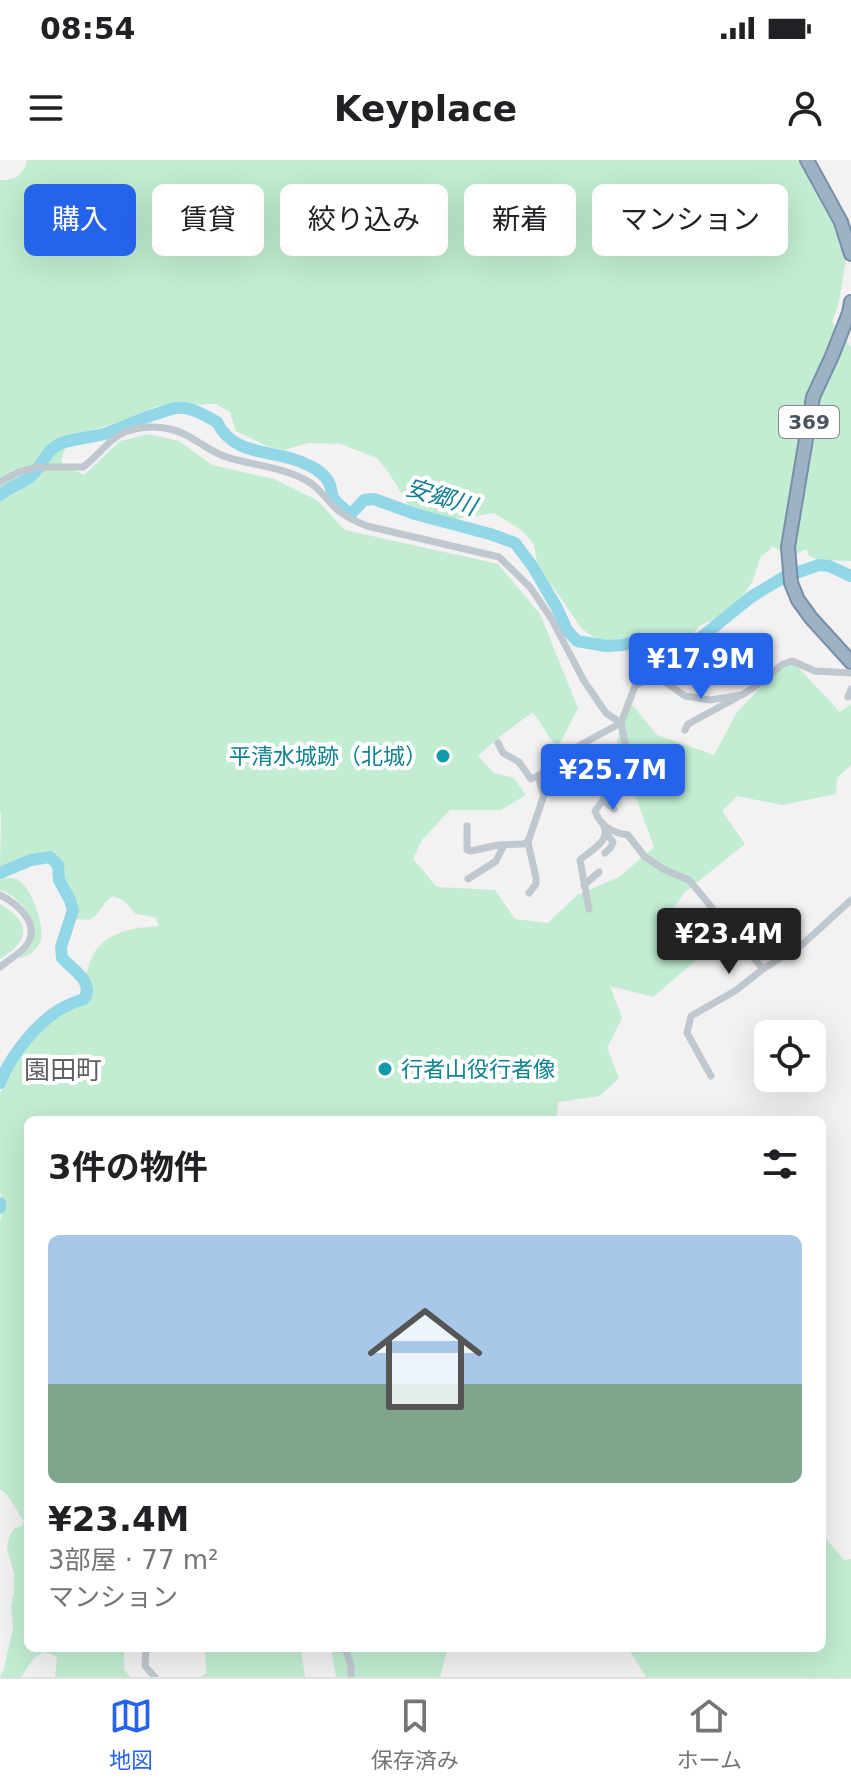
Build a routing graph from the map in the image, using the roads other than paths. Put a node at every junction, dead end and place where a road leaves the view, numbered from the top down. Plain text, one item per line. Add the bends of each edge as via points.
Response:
1 (807, 160) edge
2 (851, 254) edge
3 (851, 302) edge
4 (0, 482) edge
5 (851, 662) edge
6 (851, 673) edge
7 (742, 695) junction
8 (621, 723) junction
9 (685, 730) dead end
10 (498, 743) dead end
11 (538, 776) junction
12 (603, 800) junction
13 (614, 809) dead end
14 (467, 826) dead end
15 (605, 828) junction
16 (528, 842) junction
17 (504, 845) junction
18 (605, 853) dead end
19 (599, 872) dead end
20 (468, 879) dead end
21 (584, 885) junction
22 (529, 893) dead end
23 (0, 895) edge
24 (851, 900) edge
25 (589, 909) dead end
26 (0, 967) edge
27 (763, 969) junction
28 (711, 1076) dead end
29 (146, 1652) edge
30 (346, 1652) edge
31 (155, 1677) edge
32 (351, 1677) edge

1 - 2 highway via 841,222
3 - 5 highway, 369 via 813,397 788,549 798,600
4 - 8 street via 40,466 83,467 118,435 151,426 185,434 212,452 308,481 338,510 367,526 499,557 530,587 584,681 606,713
6 - 7 street via 815,671 792,661
7 - 8 street via 710,700 685,696 661,679 647,678 635,686
7 - 9 street
8 - 11 street
8 - 12 street via 626,748 618,780
10 - 11 street via 531,779
11 - 16 street via 544,795
12 - 13 street
12 - 15 street via 595,811
14 - 17 street via 467,850
15 - 18 street via 613,842
15 - 21 street via 601,842 580,860
15 - 27 street via 628,835 658,866 689,880
16 - 17 street
16 - 22 street via 536,878
17 - 20 street via 496,861
19 - 21 street
21 - 25 street
23 - 26 street via 29,920 31,933 24,948
24 - 27 street via 804,943
27 - 28 street via 691,1016 687,1033
29 - 31 street via 145,1666
30 - 32 street

